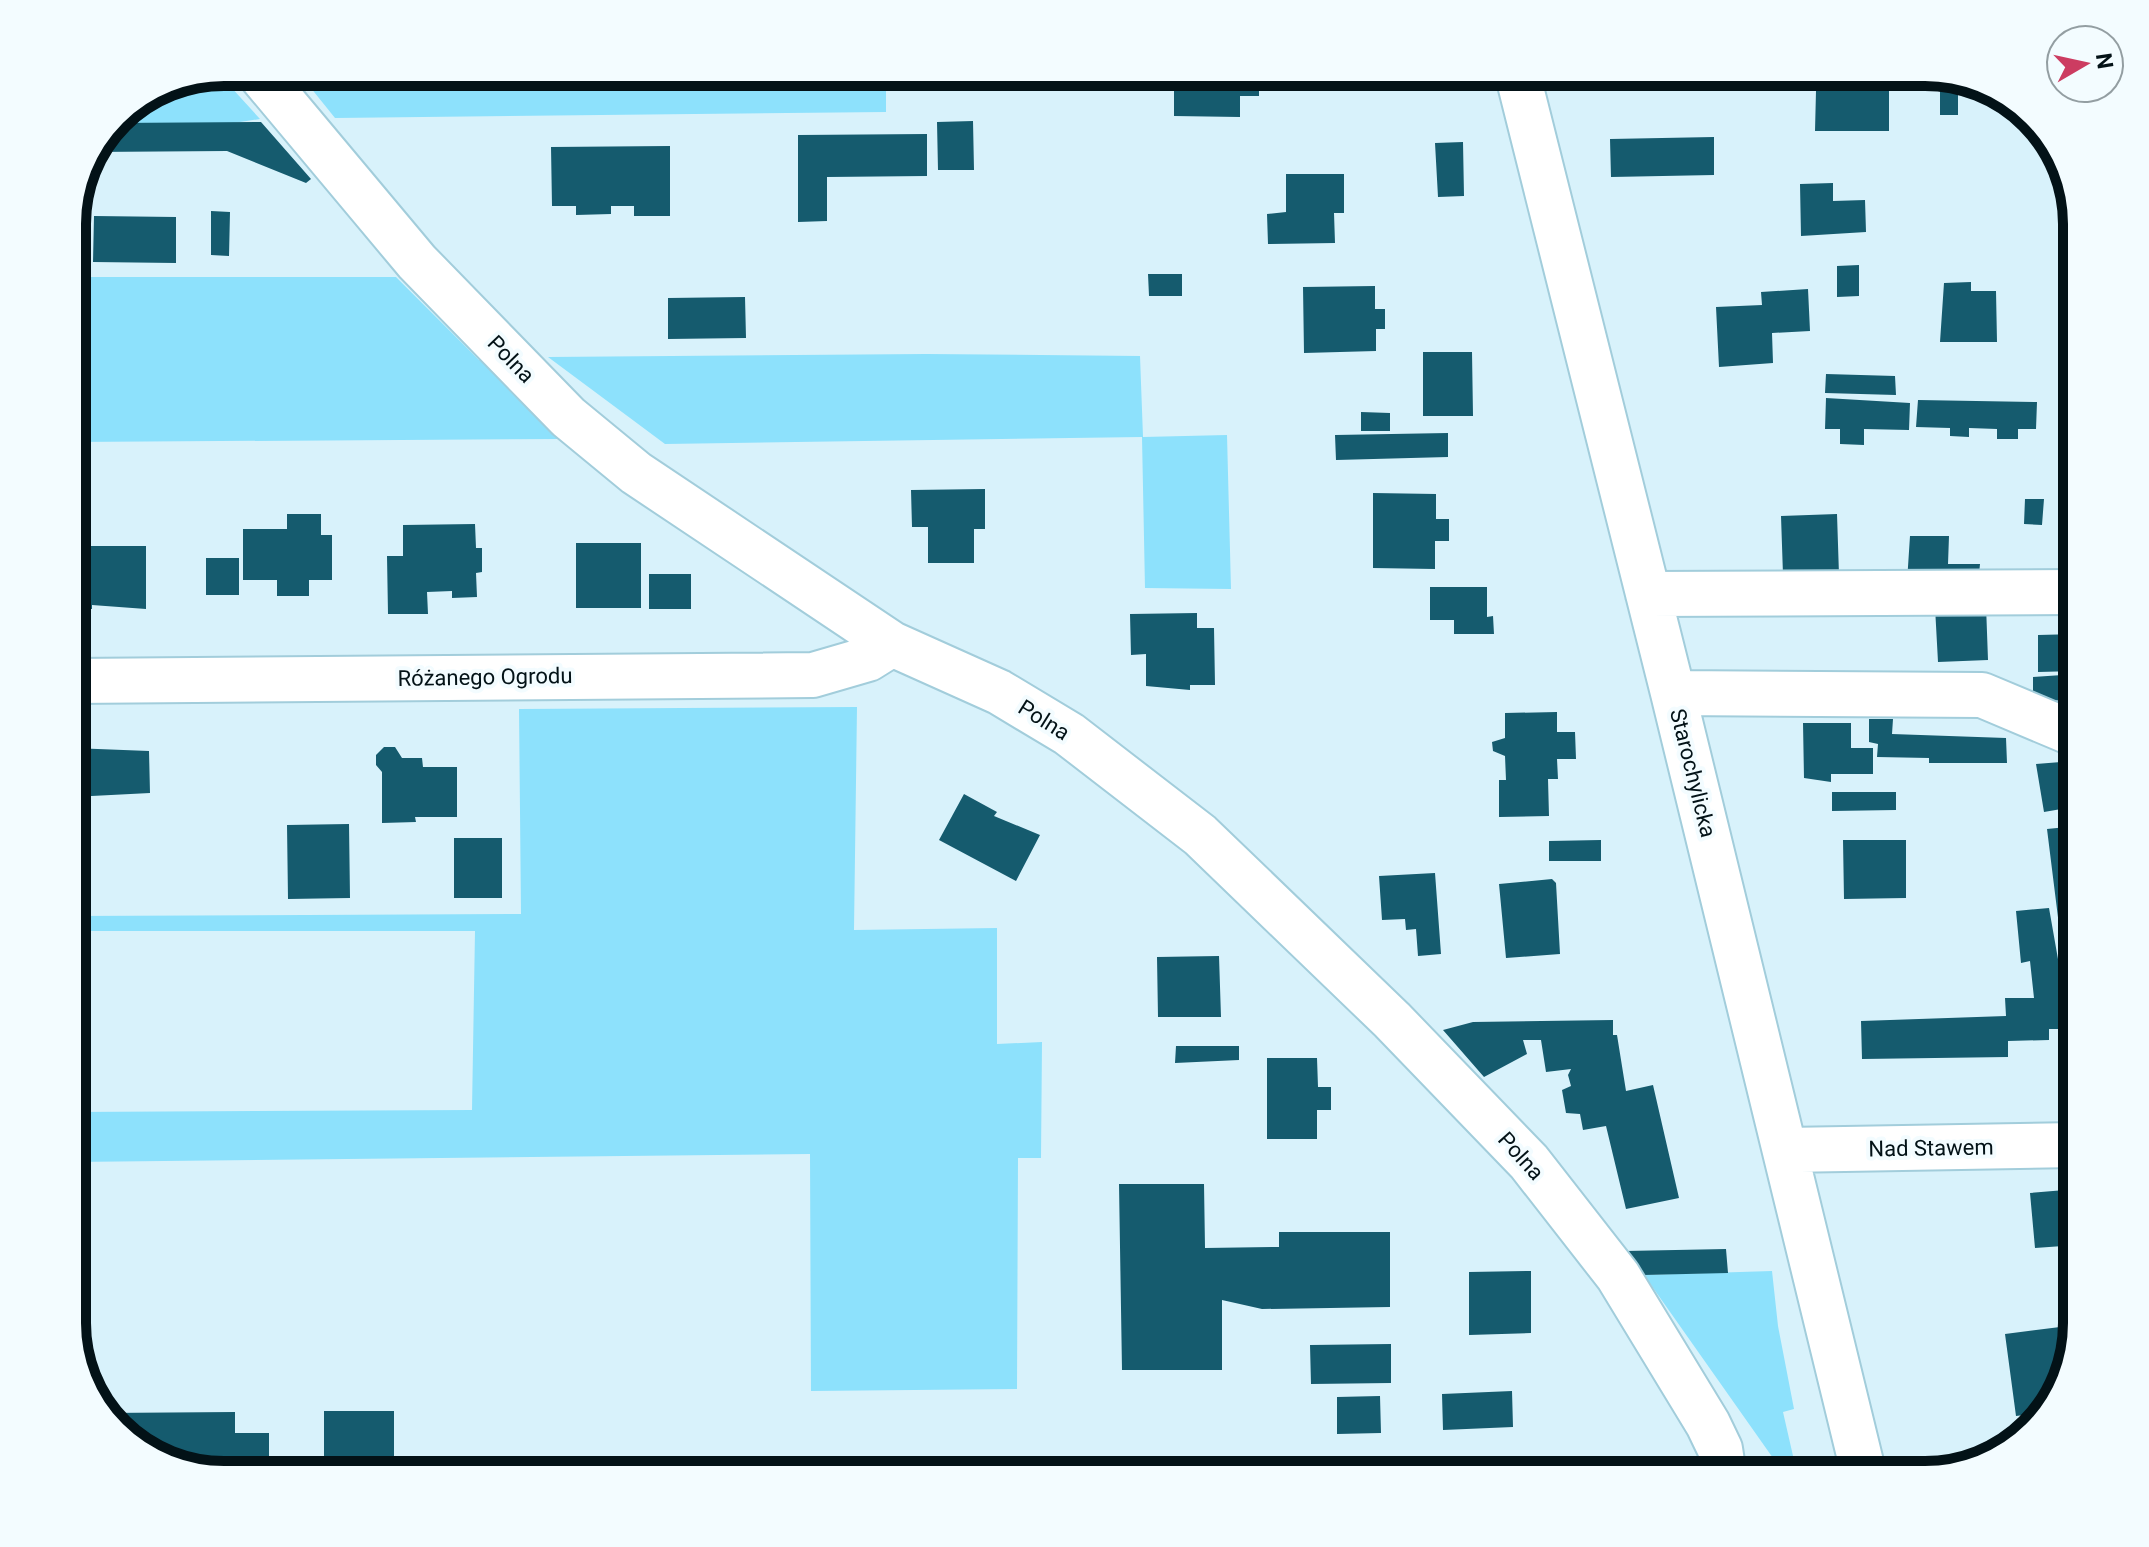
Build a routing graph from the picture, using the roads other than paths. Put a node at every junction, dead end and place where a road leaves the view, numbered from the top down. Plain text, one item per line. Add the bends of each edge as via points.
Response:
1 (270, 86) edge
2 (1521, 86) edge
3 (2063, 592) edge
4 (1648, 594) junction
5 (892, 644) junction
6 (86, 681) edge
7 (1673, 693) junction
8 (2063, 729) edge
9 (2063, 1145) edge
10 (1786, 1150) junction
11 (1722, 1461) edge
12 (1861, 1461) edge

1 - 5 street, Polna via 417,262 568,417 636,473
2 - 4 street, Starochylicka
3 - 4 street
4 - 7 street, Starochylicka
5 - 6 street, Różanego Ogrodu via 846,668 813,675
5 - 11 street, Polna via 999,692 1069,734 1200,835 1370,998 1529,1162 1618,1276 1708,1424
7 - 8 street via 1982,695
7 - 10 street, Starochylicka
9 - 10 street, Nad Stawem
10 - 12 street, Starochylicka

